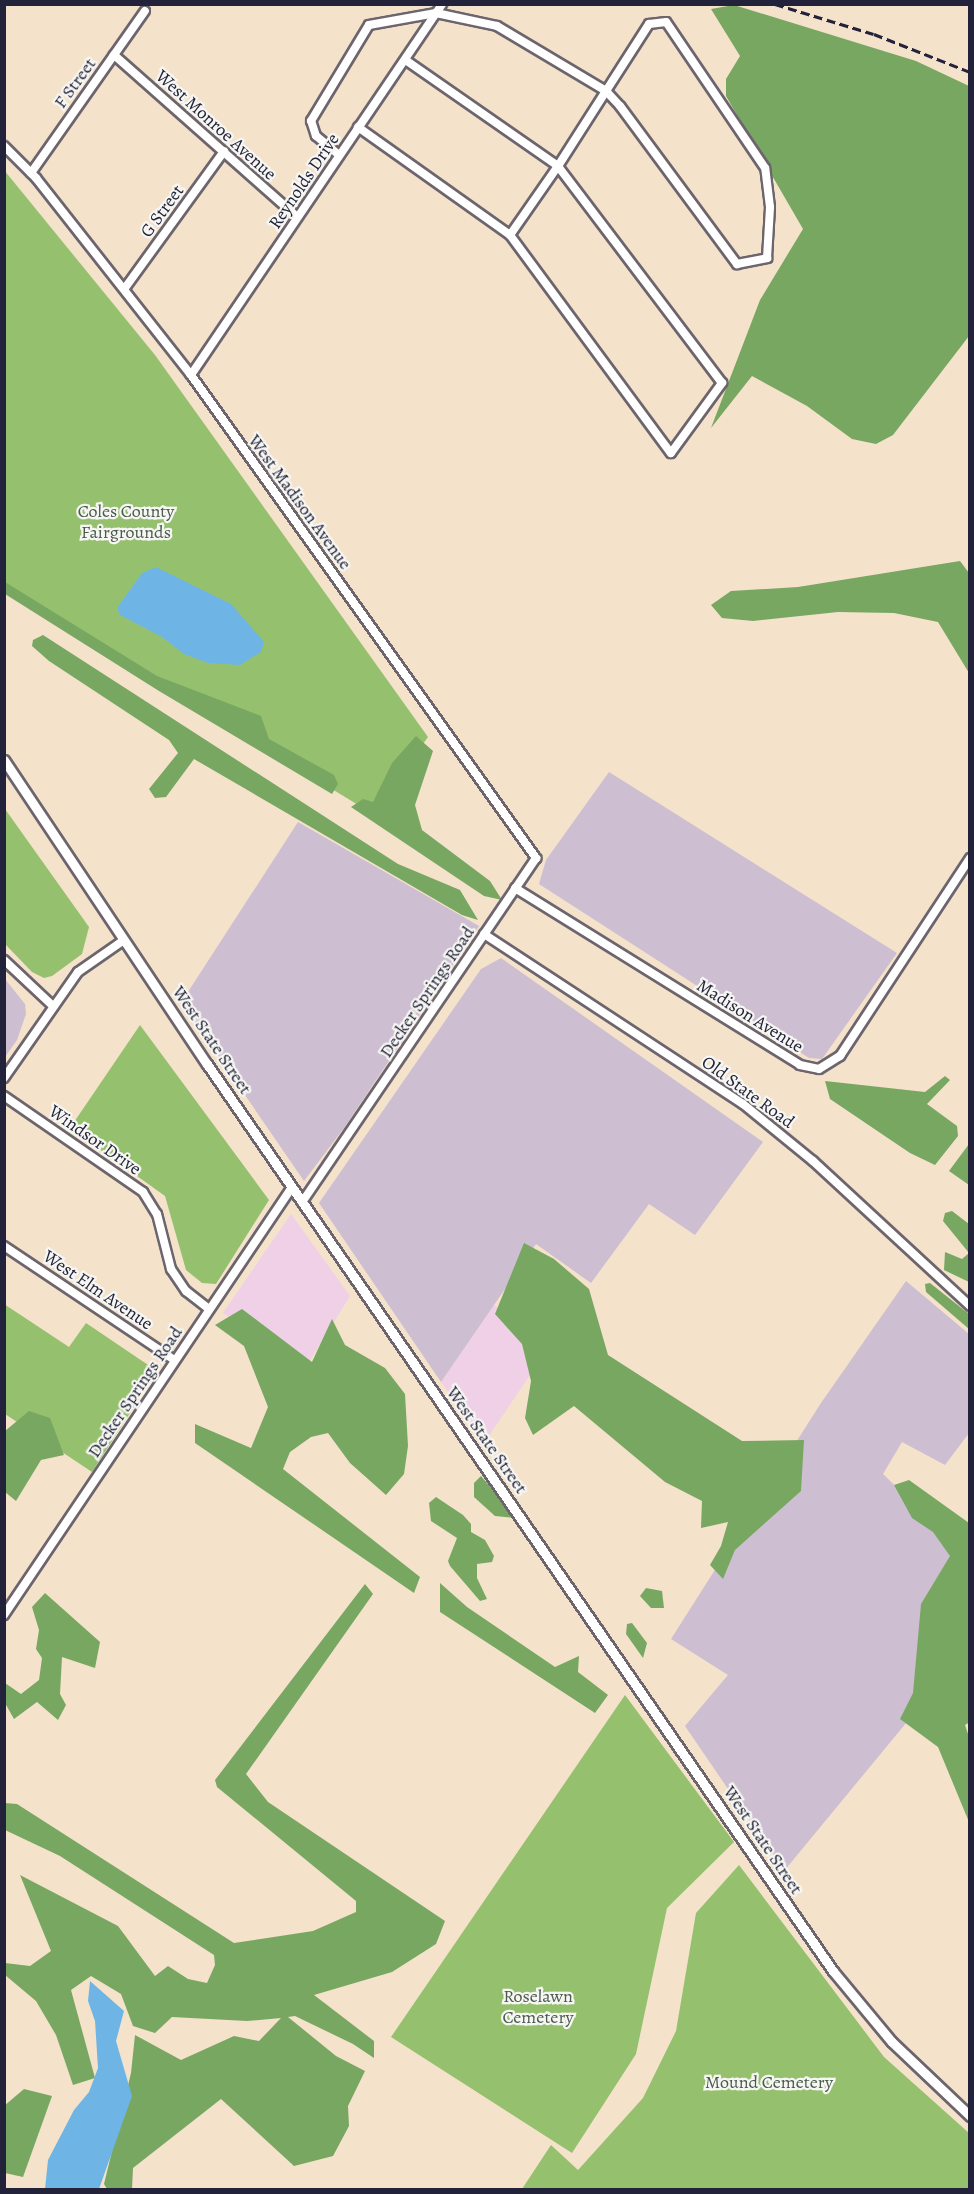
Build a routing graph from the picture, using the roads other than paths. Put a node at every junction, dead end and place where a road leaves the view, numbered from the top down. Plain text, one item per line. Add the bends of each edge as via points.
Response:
1 (442, 4) edge
2 (145, 11) dead end
3 (436, 14) junction
4 (114, 55) junction
5 (407, 61) junction
6 (606, 92) junction
7 (358, 127) junction
8 (4, 146) edge
9 (224, 151) junction
10 (339, 155) junction
11 (558, 166) junction
12 (31, 173) junction
13 (297, 217) junction
14 (510, 235) junction
15 (125, 288) junction
16 (191, 375) junction
17 (4, 760) edge
18 (969, 858) edge
19 (515, 888) junction
20 (484, 933) junction
21 (124, 939) junction
22 (4, 960) edge
23 (53, 1006) junction
24 (4, 1078) edge
25 (4, 1096) edge
26 (292, 1186) junction
27 (302, 1202) junction
28 (4, 1246) edge
29 (969, 1306) edge
30 (209, 1309) junction
31 (174, 1360) junction
32 (4, 1615) edge
33 (969, 2116) edge

1 - 3 street, Reynolds Drive
2 - 4 street, F Street
3 - 5 street, Reynolds Drive
3 - 6 street via 497,26
3 - 10 street via 369,25 311,121 316,136
4 - 9 street, West Monroe Avenue
4 - 12 street, F Street
5 - 7 street, Reynolds Drive
5 - 11 street
6 - 6 street via 649,24 666,22 765,168 770,207 767,258 737,264 727,254
6 - 11 street
7 - 10 street, Reynolds Drive
7 - 14 street
8 - 12 street, West Madison Avenue
9 - 13 street, West Monroe Avenue
9 - 15 street, G Street
10 - 13 street, Reynolds Drive
11 - 14 street
11 - 14 street via 722,383 671,453
12 - 15 street, West Madison Avenue
13 - 16 street, Reynolds Drive
15 - 16 street, West Madison Avenue
16 - 19 street, West Madison Avenue via 536,858
17 - 21 street, West State Street
18 - 19 street, Madison Avenue via 840,1056 827,1067 812,1069
19 - 20 street, Decker Springs Road
20 - 27 street, Decker Springs Road
20 - 29 street, Old State Road via 752,1111 813,1161
21 - 23 street via 78,972
21 - 26 street, West State Street
22 - 23 street
23 - 24 street
25 - 30 street, Windsor Drive via 143,1192 157,1214 174,1275 186,1291
26 - 27 street, West State Street
26 - 30 street, Decker Springs Road
27 - 33 street, West State Street via 833,1971 892,2042
28 - 31 street, West Elm Avenue
30 - 31 street, Decker Springs Road
31 - 32 street, Decker Springs Road

